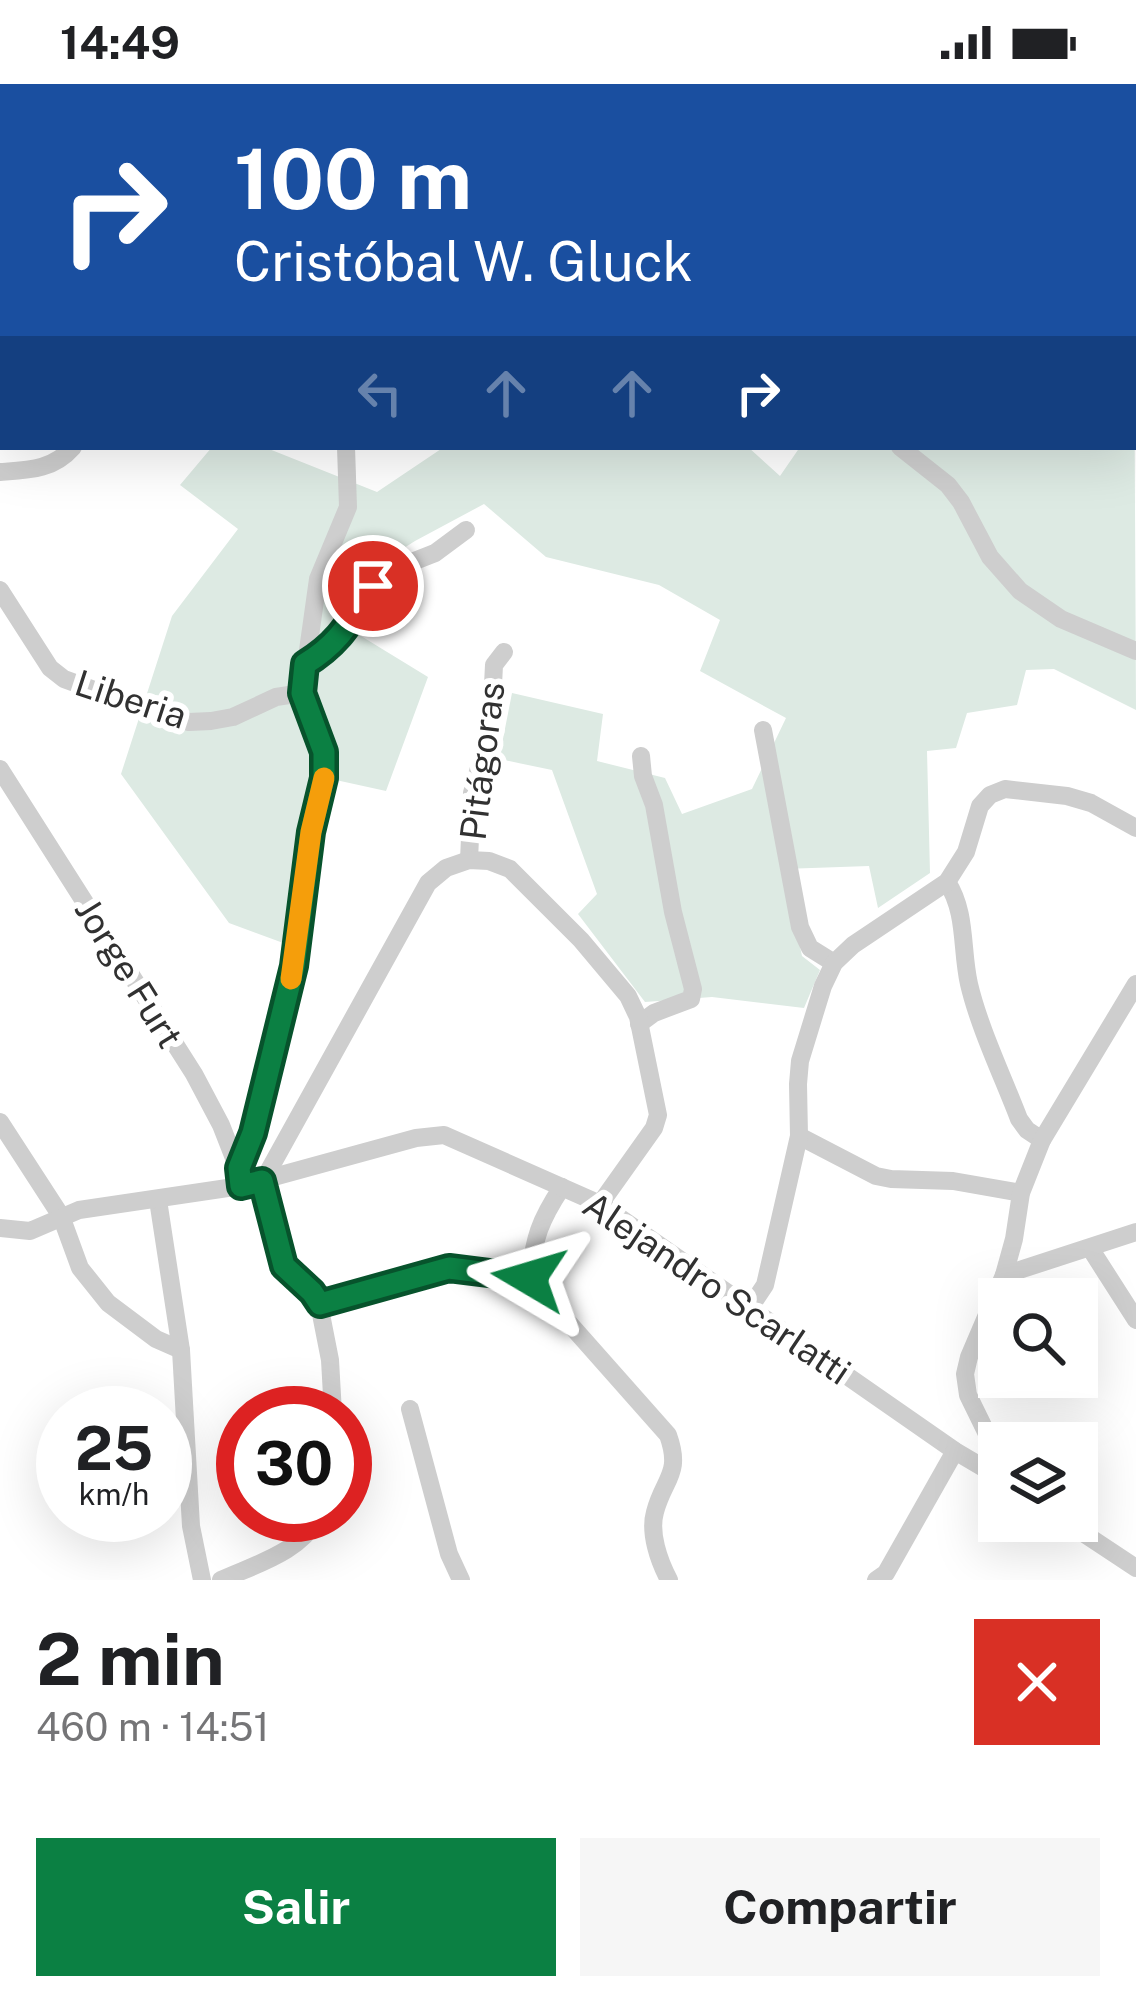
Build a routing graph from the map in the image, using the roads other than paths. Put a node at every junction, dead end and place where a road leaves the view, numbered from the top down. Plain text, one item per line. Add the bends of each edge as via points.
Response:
1 (71, 450) edge
2 (346, 450) edge
3 (904, 450) edge
4 (0, 472) edge
5 (466, 530) dead end
6 (0, 590) edge
7 (1136, 651) edge
8 (504, 652) dead end
9 (305, 664) junction
10 (302, 693) junction
11 (763, 730) dead end
12 (641, 756) dead end
13 (0, 769) edge
14 (1136, 828) edge
15 (469, 860) junction
16 (946, 882) junction
17 (834, 963) junction
18 (1136, 984) edge
19 (639, 1024) junction
20 (0, 1122) edge
21 (799, 1136) junction
22 (1042, 1140) junction
23 (240, 1177) junction
24 (262, 1181) junction
25 (562, 1186) junction
26 (1022, 1192) junction
27 (158, 1200) junction
28 (600, 1204) junction
29 (61, 1216) junction
30 (0, 1228) edge
31 (1136, 1232) edge
32 (1090, 1248) junction
33 (1004, 1274) junction
34 (529, 1278) junction
35 (320, 1304) junction
36 (751, 1306) junction
37 (1136, 1320) edge
38 (181, 1350) junction
39 (331, 1386) edge
40 (410, 1409) dead end
41 (981, 1422) edge
42 (956, 1450) junction
43 (978, 1464) edge
44 (297, 1542) edge
45 (1097, 1542) edge
46 (1136, 1568) edge
47 (884, 1578) edge
48 (202, 1580) edge
49 (221, 1580) edge
50 (461, 1580) edge
51 (669, 1580) edge

1 - 4 street via 40,469
2 - 9 street via 348,507 318,579
3 - 7 street via 948,485 1020,591 1061,619
5 - 9 street via 384,573 340,638
6 - 10 street, Liberia via 64,679 160,714 211,721
8 - 15 street, Pitágoras via 491,680
9 - 10 street
10 - 23 street via 324,752 324,778 294,966
11 - 17 street via 800,927 810,948
12 - 19 street via 692,988 691,999
13 - 23 street, Jorge Furt via 194,1074
14 - 16 street via 1091,803 1005,789 980,806 966,852
15 - 19 street, Pitágoras via 510,869 628,996
15 - 24 street via 428,883
16 - 17 street
16 - 22 street via 961,914 969,983 1019,1119
17 - 21 street via 800,1061
18 - 22 street
19 - 28 street, Pitágoras via 658,1115
20 - 29 street
21 - 26 street via 891,1179
21 - 36 street via 765,1285
22 - 26 street
23 - 24 street, Alejandro Scarlatti
23 - 27 street, Alejandro Scarlatti
24 - 25 street, Alejandro Scarlatti via 444,1135
24 - 35 street via 284,1266
25 - 28 street, Alejandro Scarlatti
25 - 34 street via 541,1218
26 - 33 street
27 - 29 street, Alejandro Scarlatti
27 - 38 street
28 - 36 street, Alejandro Scarlatti
29 - 30 street, Alejandro Scarlatti via 30,1231
29 - 38 street via 80,1268 108,1303
31 - 32 street
32 - 33 street
32 - 37 street
33 - 41 street via 965,1374
34 - 35 street via 449,1268
34 - 51 street via 668,1435 675,1466 654,1530
35 - 39 street
36 - 42 street, Alejandro Scarlatti
38 - 48 street via 191,1526
40 - 50 street
42 - 43 street, Alejandro Scarlatti
42 - 47 street
44 - 49 street
45 - 46 street

